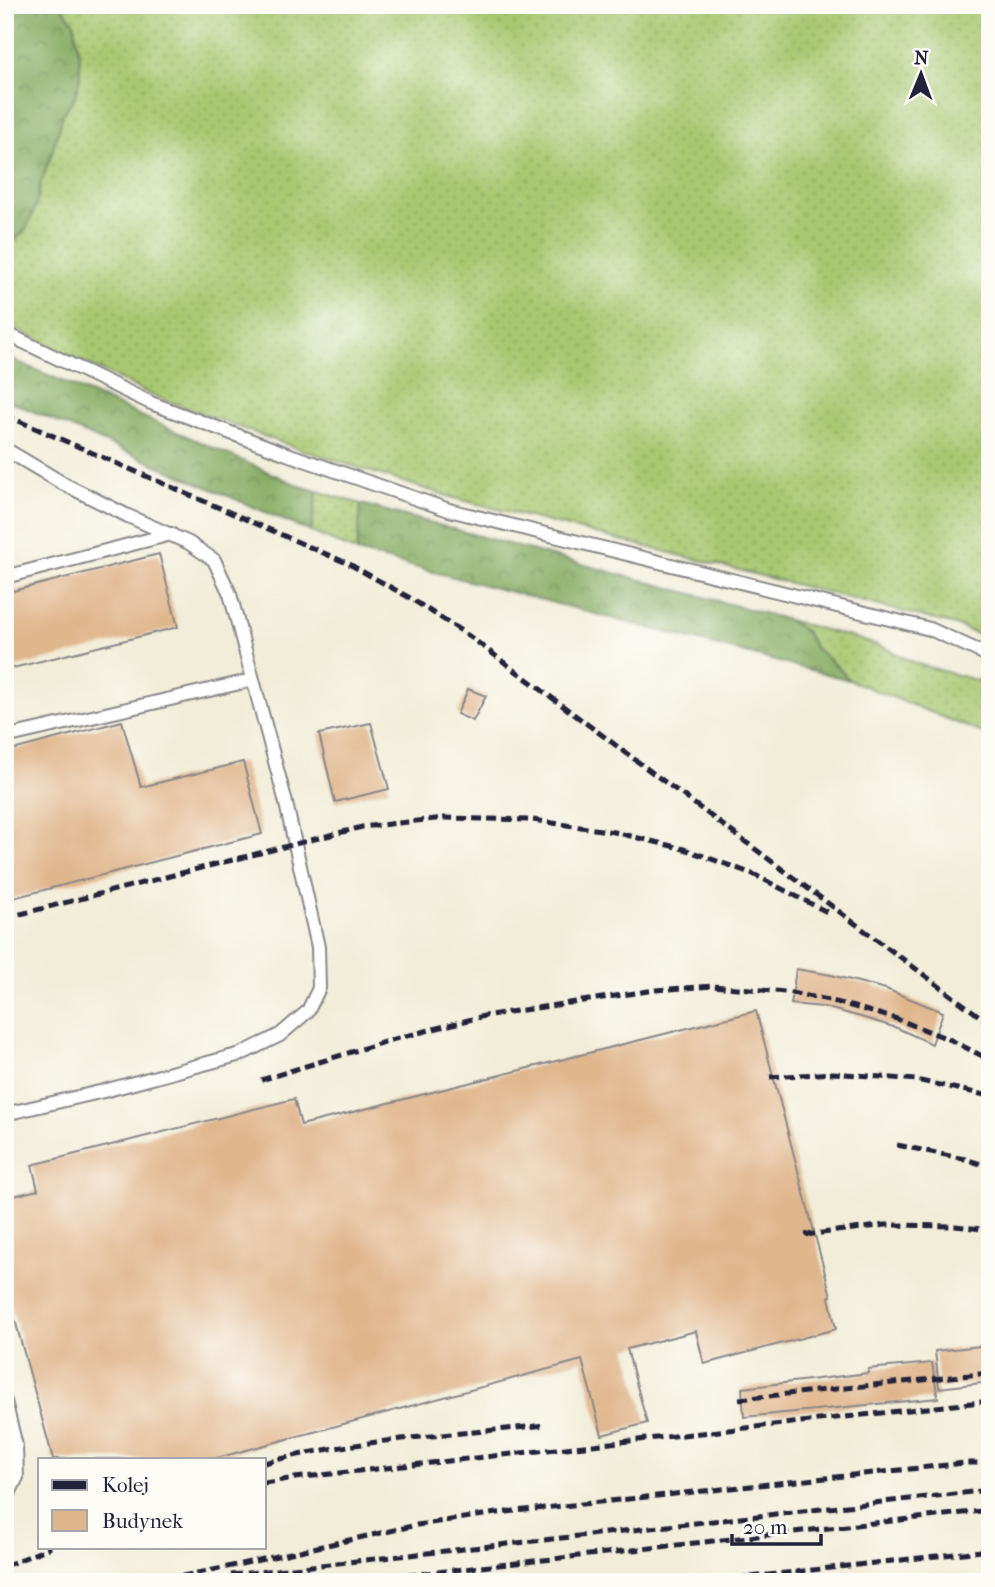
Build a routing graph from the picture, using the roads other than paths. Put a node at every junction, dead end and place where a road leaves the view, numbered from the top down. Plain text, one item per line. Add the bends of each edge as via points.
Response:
1 (5, 333) edge
2 (5, 449) edge
3 (170, 534) junction
4 (5, 577) edge
5 (990, 656) edge
6 (253, 680) junction
7 (5, 737) edge
8 (5, 1114) edge
9 (5, 1401) edge
10 (5, 1502) edge

1 - 5 lane via 151,403 449,510 930,629
2 - 3 lane via 64,484
3 - 4 lane
3 - 6 lane via 214,560 230,594
6 - 7 lane
6 - 8 lane via 318,947 319,988 308,1012 281,1035 241,1054
9 - 10 lane via 16,1446 17,1477

